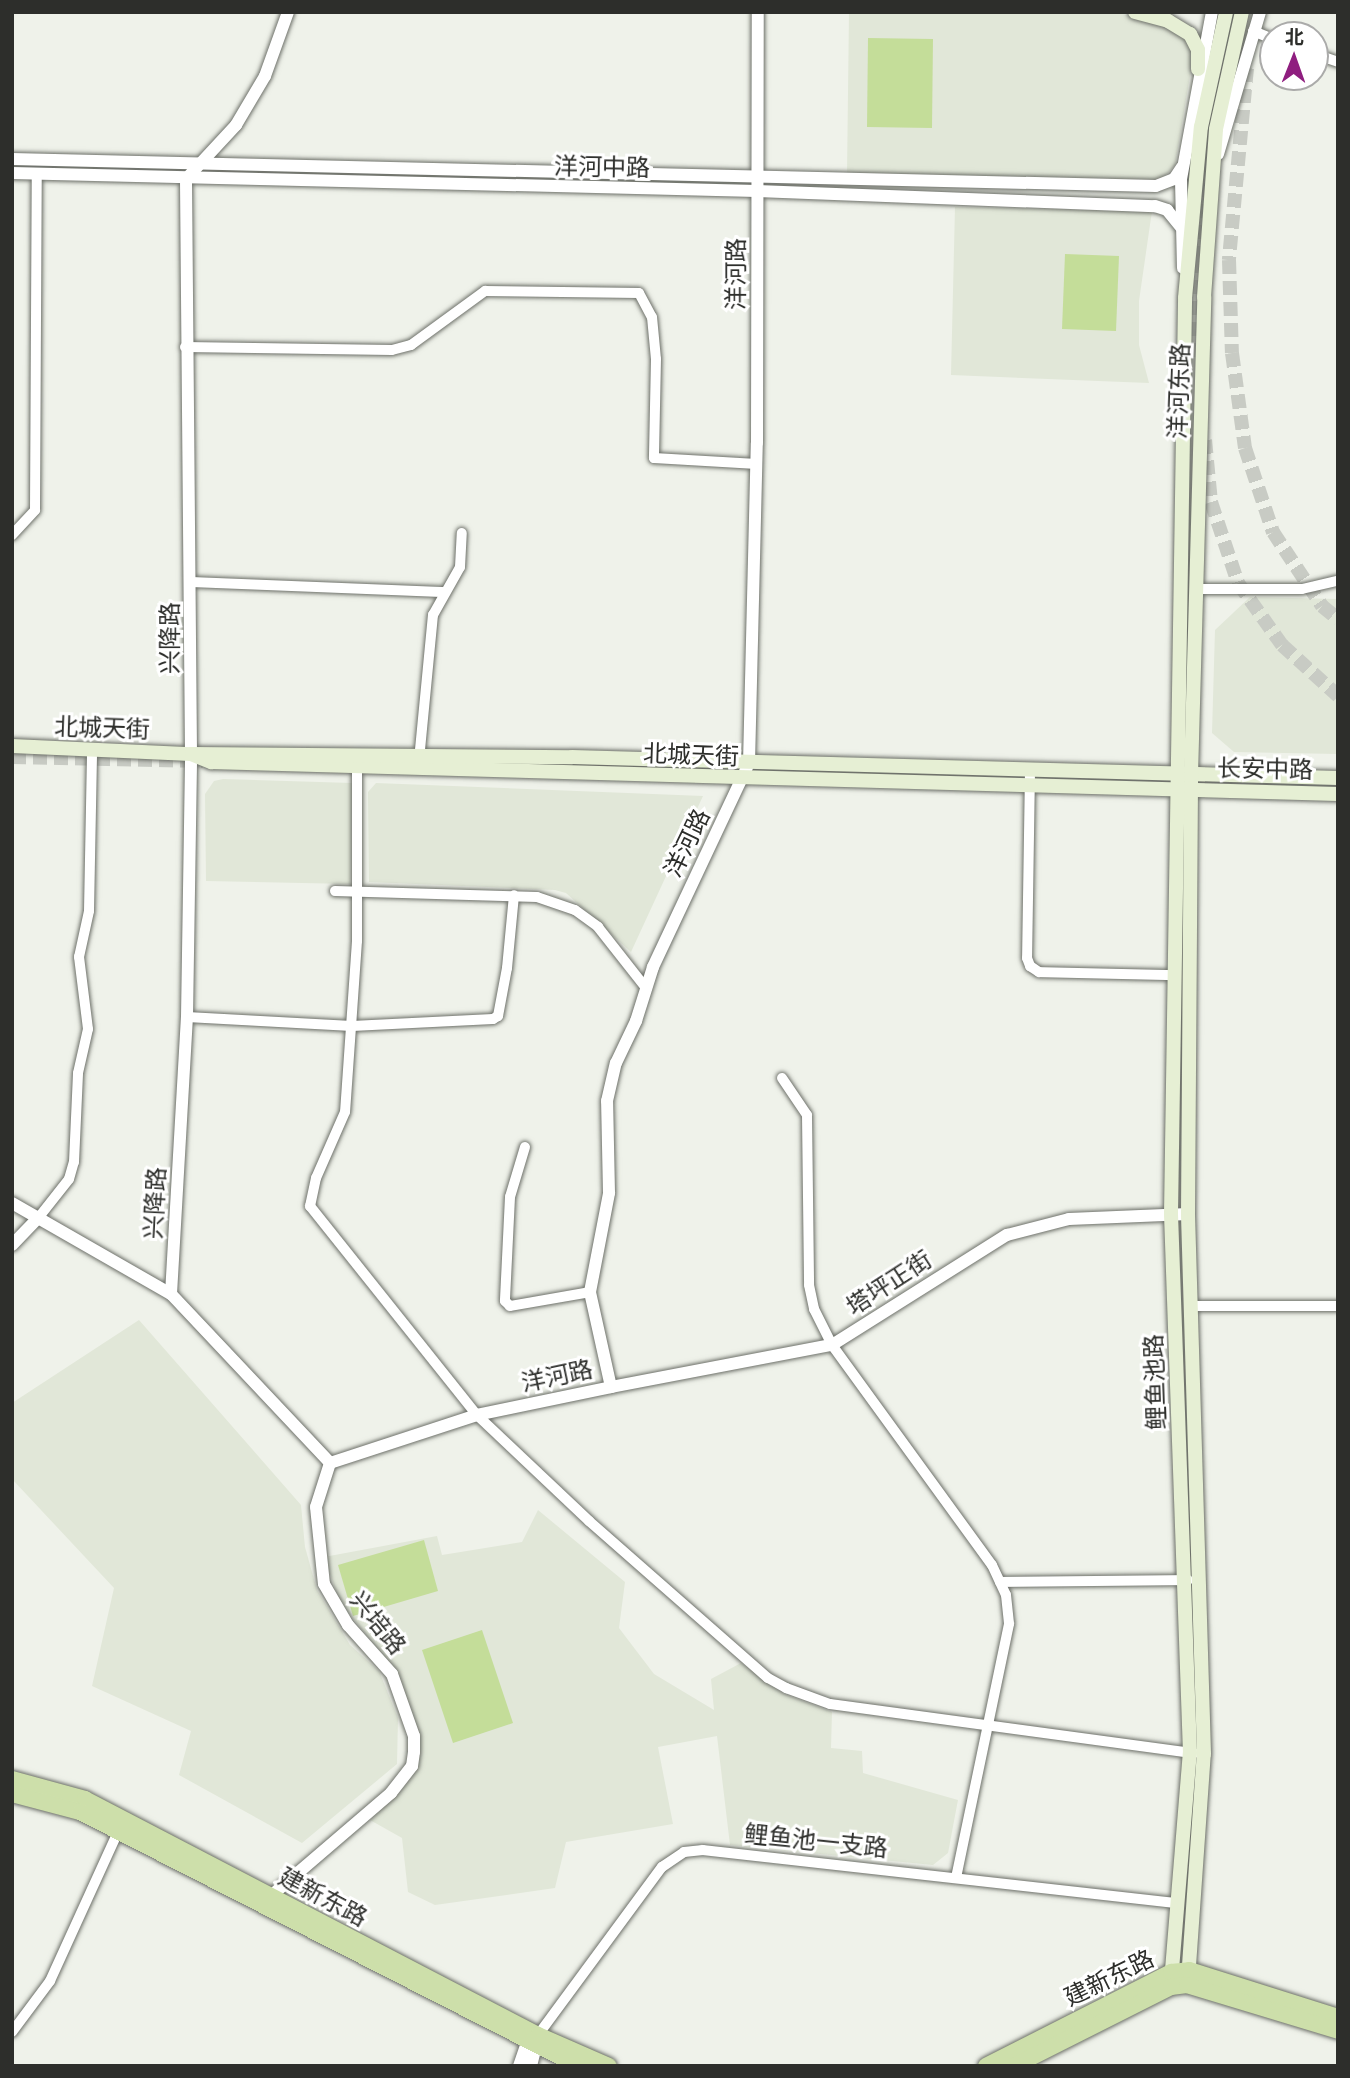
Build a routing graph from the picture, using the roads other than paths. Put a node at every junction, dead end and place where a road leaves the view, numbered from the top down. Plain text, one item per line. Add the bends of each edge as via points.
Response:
1 (288, 12) edge
2 (758, 12) edge
3 (1135, 12) edge
4 (1212, 12) edge
5 (1226, 12) edge
6 (1242, 12) edge
7 (1260, 12) edge
8 (1253, 31) junction
9 (1259, 33) edge
10 (1198, 69) junction
11 (12, 159) edge
12 (201, 165) junction
13 (1182, 167) junction
14 (12, 173) edge
15 (37, 174) junction
16 (186, 178) junction
17 (1210, 181) junction
18 (757, 185) junction
19 (1181, 227) junction
20 (1185, 298) junction
21 (185, 347) junction
22 (757, 464) junction
23 (462, 533) dead end
24 (12, 535) edge
25 (1338, 581) edge
26 (190, 583) junction
27 (1196, 589) junction
28 (443, 592) junction
29 (12, 746) edge
30 (92, 752) junction
31 (191, 754) junction
32 (357, 760) junction
33 (419, 761) junction
34 (748, 763) junction
35 (1030, 771) junction
36 (1175, 775) junction
37 (1191, 775) junction
38 (1338, 779) edge
39 (742, 780) junction
40 (1030, 788) junction
41 (1175, 790) junction
42 (1191, 791) junction
43 (1338, 793) edge
44 (335, 891) dead end
45 (358, 892) junction
46 (514, 895) junction
47 (1172, 975) junction
48 (646, 989) junction
49 (187, 1017) junction
50 (352, 1026) junction
51 (782, 1078) dead end
52 (525, 1147) dead end
53 (12, 1203) edge
54 (1171, 1214) junction
55 (1188, 1214) junction
56 (39, 1217) junction
57 (12, 1245) edge
58 (590, 1292) junction
59 (171, 1294) junction
60 (1191, 1306) junction
61 (1338, 1306) edge
62 (832, 1345) junction
63 (611, 1387) junction
64 (477, 1415) junction
65 (330, 1463) junction
66 (1185, 1580) junction
67 (1201, 1580) junction
68 (1000, 1582) junction
69 (989, 1726) junction
70 (1197, 1753) junction
71 (12, 1779) edge
72 (12, 1794) edge
73 (118, 1832) junction
74 (956, 1878) junction
75 (266, 1900) junction
76 (1177, 1903) junction
77 (1180, 1979) junction
78 (1338, 2017) edge
79 (1338, 2031) edge
80 (12, 2032) edge
81 (534, 2042) junction
82 (519, 2066) edge
83 (531, 2066) edge
84 (578, 2066) edge
85 (609, 2066) edge
86 (986, 2066) edge
87 (1014, 2066) edge

1 - 12 street via 265,76 236,125
2 - 18 street, 洋河路
3 - 10 main road via 1168,21 1190,34 1198,50
4 - 10 street
5 - 20 main road, 洋河东路 via 1201,127
6 - 17 main road, 洋河东路 via 1227,63
7 - 8 street
8 - 9 street
8 - 17 street
10 - 13 street
11 - 12 street, 洋河中路
12 - 16 street
12 - 18 street, 洋河中路
13 - 18 street, 洋河中路 via 1174,179 1156,186
13 - 19 street
14 - 15 street, 洋河中路
15 - 16 street, 洋河中路
15 - 24 street via 35,510
16 - 18 street, 洋河中路
16 - 21 street, 兴降路
17 - 27 main road, 洋河东路
18 - 19 street, 洋河中路 via 1155,206 1167,210
18 - 22 street, 洋河路
19 - 20 street
20 - 36 main road, 洋河东路
21 - 22 street via 392,350 411,345 485,290 639,293 652,317 656,359 654,458
21 - 26 street, 兴降路
22 - 34 street, 洋河路
23 - 28 street via 460,567
25 - 27 street via 1302,589
26 - 28 street
26 - 31 street, 兴降路
27 - 37 main road, 洋河东路
28 - 33 street via 433,615
29 - 30 main road, 北城天街
30 - 31 main road, 北城天街
30 - 56 street via 89,911 79,957 88,1029 78,1073 74,1162 69,1179
31 - 32 main road, 北城天街 via 211,762
31 - 49 street, 兴降路
32 - 33 main road, 北城天街
32 - 45 street
33 - 34 main road, 北城天街
33 - 39 main road, 北城天街
34 - 35 main road, 北城天街
34 - 39 street, 洋河路
35 - 36 main road, 北城天街
35 - 40 street
36 - 37 main road, 北城天街
36 - 41 main road, 鲤鱼池路
37 - 38 main road, 长安中路
37 - 42 main road, 鲤鱼池路
39 - 40 main road, 北城天街
39 - 48 street, 洋河路
40 - 41 main road, 北城天街
40 - 47 street via 1030,966 1039,972
41 - 42 main road, 北城天街
41 - 47 main road, 鲤鱼池路
42 - 43 main road, 长安中路
42 - 55 main road, 鲤鱼池路
44 - 45 street
45 - 46 street
45 - 50 street
46 - 48 street via 575,909 604,935
46 - 50 street via 498,1016 481,1023
47 - 54 main road, 鲤鱼池路
48 - 58 street, 洋河路 via 607,1101 609,1193
49 - 50 street
49 - 59 street, 兴降路
50 - 64 street via 345,1112 316,1178 310,1206
51 - 62 street via 807,1115 809,1285 814,1309
52 - 58 street via 510,1197 505,1301 510,1306
53 - 56 street
54 - 55 street, 塔坪正街
54 - 62 street, 塔坪正街 via 1069,1219 1007,1235
54 - 66 main road, 鲤鱼池路
55 - 60 main road, 鲤鱼池路
56 - 57 street
56 - 59 street
58 - 63 street, 洋河路
59 - 65 street
60 - 61 street
60 - 67 main road, 鲤鱼池路
62 - 63 street, 塔坪正街
62 - 68 street
63 - 64 street, 洋河路
64 - 65 street, 洋河路
64 - 69 street via 589,1521 768,1678 830,1703
65 - 75 street, 兴培路 via 316,1507 324,1584 348,1625 392,1674 414,1736 412,1766 391,1793
66 - 67 street
66 - 68 street
66 - 70 main road, 鲤鱼池路
67 - 70 main road, 鲤鱼池路
68 - 69 street via 1009,1624
69 - 70 street
69 - 74 street
70 - 76 main road, 鲤鱼池路
70 - 77 main road, 鲤鱼池路
71 - 75 main road, 建新东路 via 85,1799
72 - 73 main road, 建新东路 via 80,1812
73 - 75 main road, 建新东路
73 - 80 street via 50,1981
74 - 76 street, 鲤鱼池一支路
74 - 81 street, 鲤鱼池一支路 via 703,1850 684,1852 662,1867
75 - 81 main road, 建新东路
76 - 77 main road, 鲤鱼池路
77 - 78 main road, 建新东路
77 - 79 main road, 建新东路
77 - 86 main road, 建新东路
77 - 87 main road, 建新东路
81 - 82 street
81 - 83 street
81 - 84 main road, 建新东路
81 - 85 main road, 建新东路

